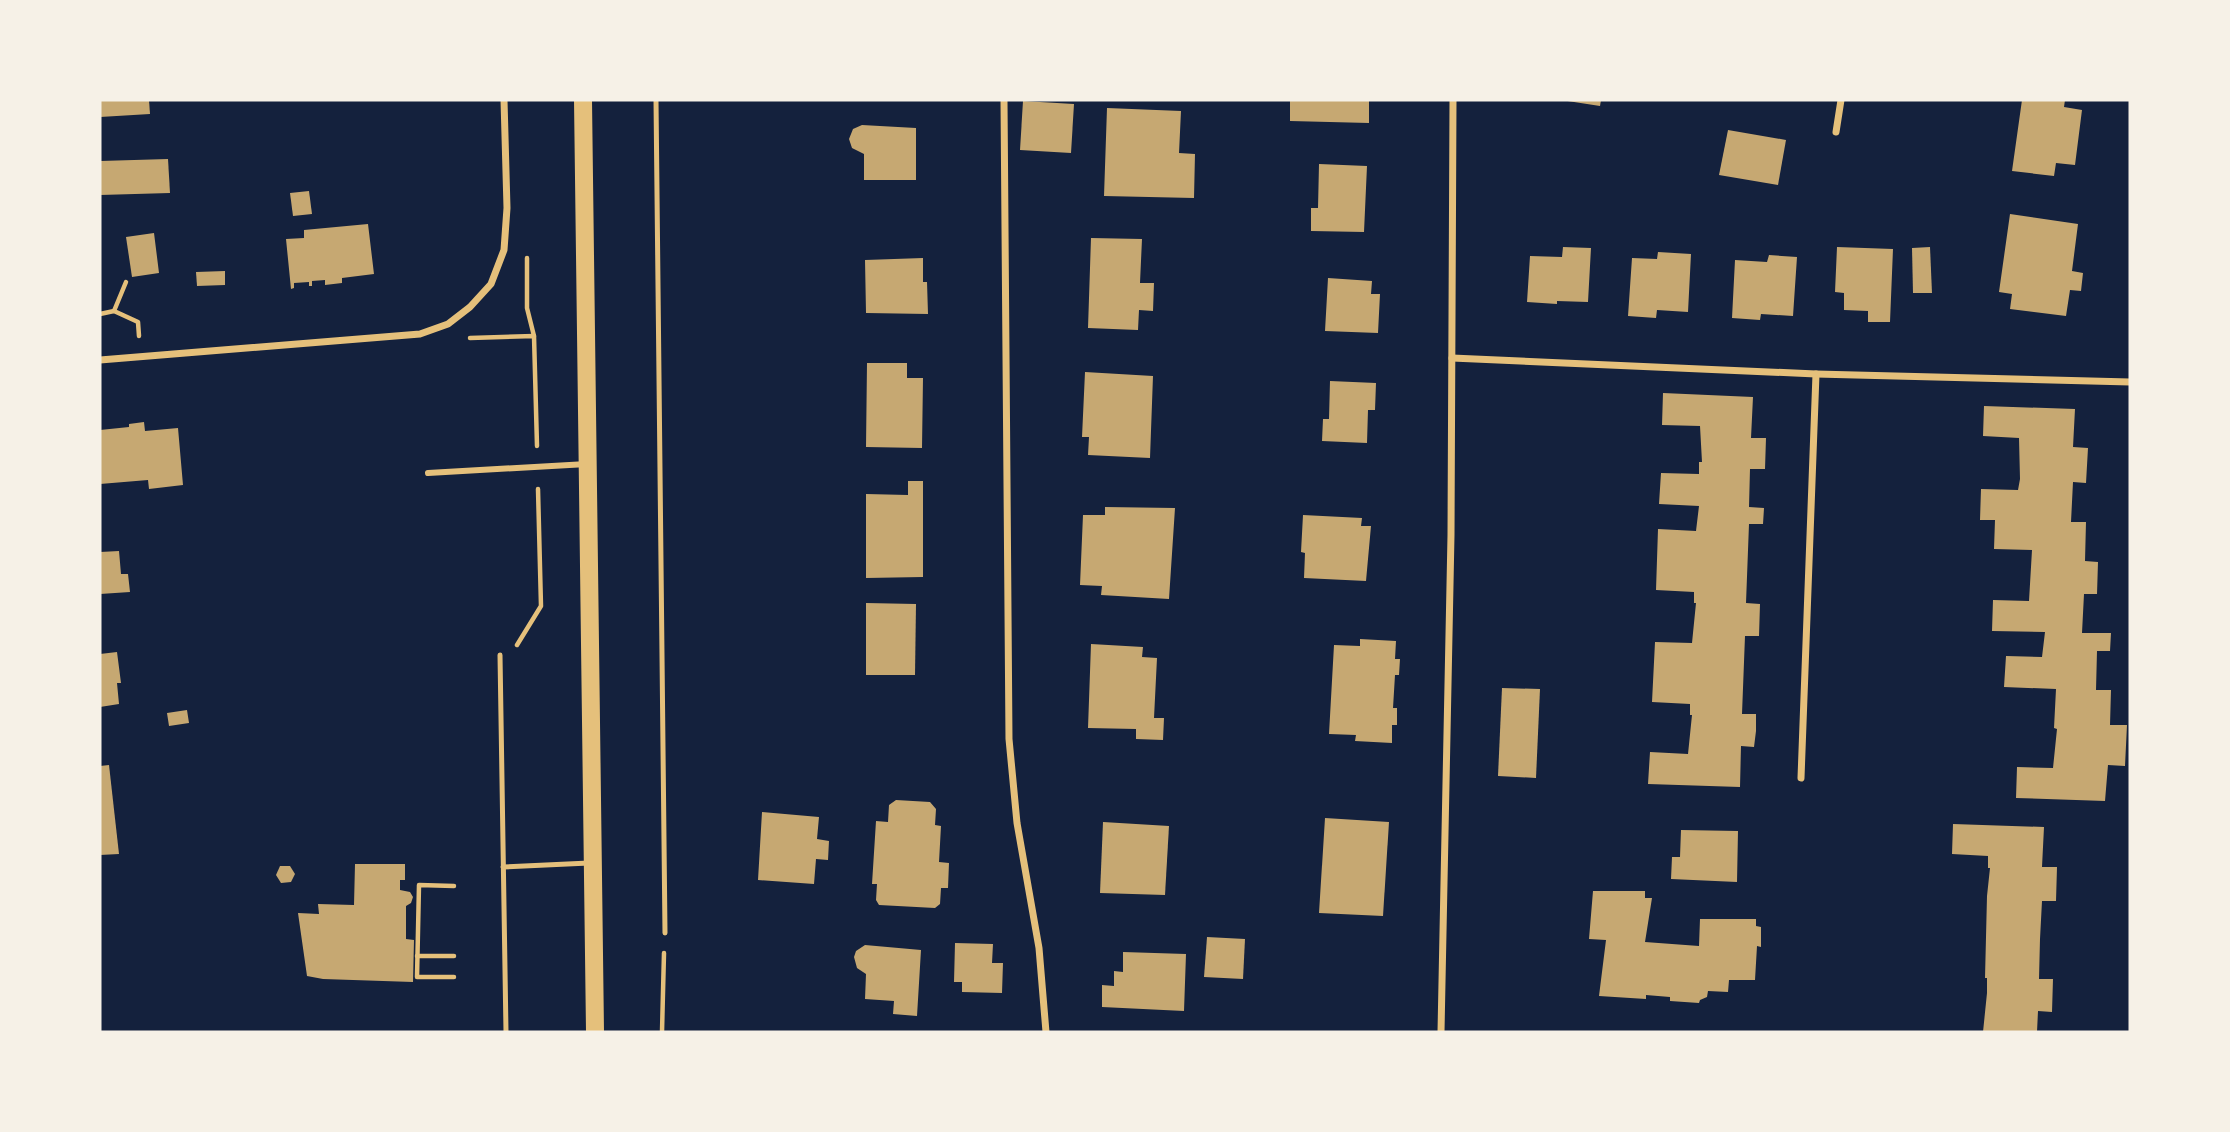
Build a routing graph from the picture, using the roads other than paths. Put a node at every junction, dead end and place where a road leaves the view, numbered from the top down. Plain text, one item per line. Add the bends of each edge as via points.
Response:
1 (504, 100) edge
2 (583, 100) edge
3 (656, 100) edge
4 (1004, 100) edge
5 (1453, 100) edge
6 (1841, 100) edge
7 (1836, 132) dead end
8 (1452, 358) junction
9 (100, 360) edge
10 (1816, 373) junction
11 (2130, 382) edge
12 (588, 464) junction
13 (428, 472) dead end
14 (500, 655) dead end
15 (1801, 778) dead end
16 (593, 863) junction
17 (503, 867) junction
18 (665, 933) road end
19 (506, 1032) edge
20 (595, 1032) edge
21 (1046, 1032) edge
22 (1441, 1032) edge

1 - 9 street via 504,250 491,284 448,324 420,334
2 - 12 main road
3 - 18 lane
4 - 21 street via 1009,739 1017,823 1039,948
5 - 8 street
6 - 7 street
8 - 10 street
8 - 22 street
10 - 11 street
10 - 15 street
12 - 13 street
12 - 16 main road
14 - 17 lane
16 - 17 lane
16 - 20 main road
17 - 19 lane

